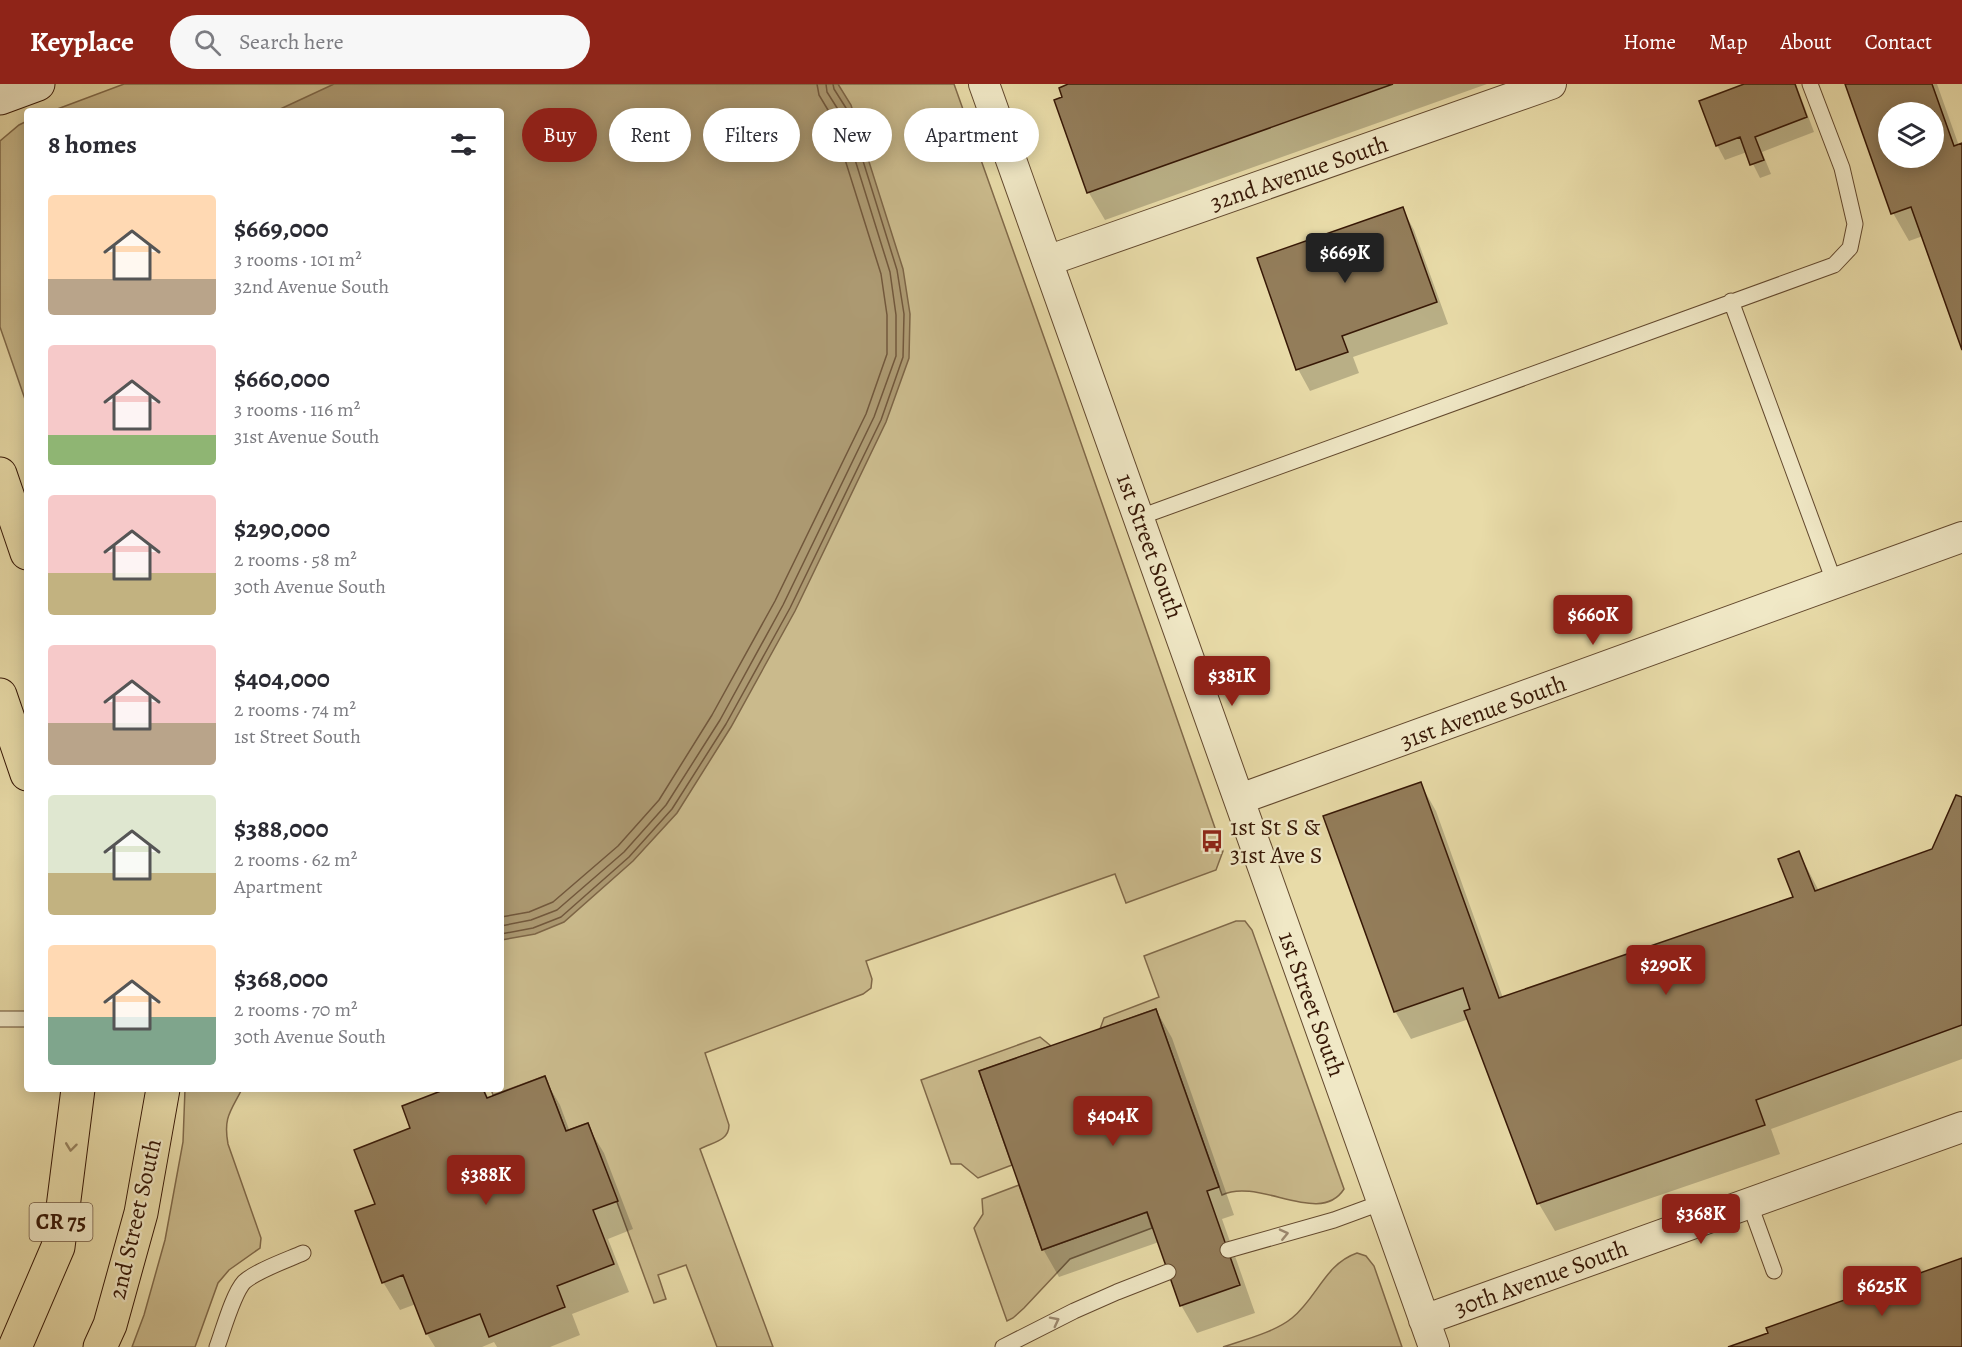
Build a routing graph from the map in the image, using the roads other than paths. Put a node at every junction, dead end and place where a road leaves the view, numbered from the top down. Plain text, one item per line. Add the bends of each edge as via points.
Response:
1 (38, 84) edge
2 (984, 84) edge
3 (1551, 84) edge
4 (1810, 84) edge
5 (0, 98) edge
6 (1047, 261) junction
7 (1731, 301) junction
8 (0, 474) edge
9 (1140, 517) junction
10 (1962, 537) edge
11 (24, 544) edge
12 (1835, 584) junction
13 (0, 695) edge
14 (24, 765) edge
15 (1240, 800) junction
16 (0, 1019) edge
17 (24, 1019) edge
18 (78, 1092) edge
19 (162, 1092) edge
20 (1962, 1126) edge
21 (1383, 1202) junction
22 (1749, 1202) junction
23 (1228, 1250) dead end
24 (303, 1252) dead end
25 (1774, 1271) dead end
26 (1168, 1272) dead end
27 (1429, 1333) edge
28 (15, 1347) edge
29 (100, 1347) edge
30 (217, 1347) edge
31 (1003, 1347) edge

1 - 5 main road
2 - 6 street, 1st Street South
3 - 6 street, 32nd Avenue South
4 - 7 lane via 1842,168 1853,213 1850,248 1834,264
6 - 9 street, 1st Street South
7 - 9 lane
7 - 12 lane
8 - 11 main road
9 - 15 street, 1st Street South
10 - 12 street, 31st Avenue South
12 - 15 street, 31st Avenue South
13 - 14 main road
15 - 21 street, 1st Street South
16 - 17 lane
18 -> 28 main road, CR 75 via 58,1247
19 - 29 main road, 2nd Street South via 141,1213 110,1325
20 - 22 street, 30th Avenue South
23 -> 21 lane
21 - 27 street, 1st Street South
22 - 25 lane
22 - 27 street, 30th Avenue South
24 - 30 lane via 244,1283
31 -> 26 lane via 1074,1311

